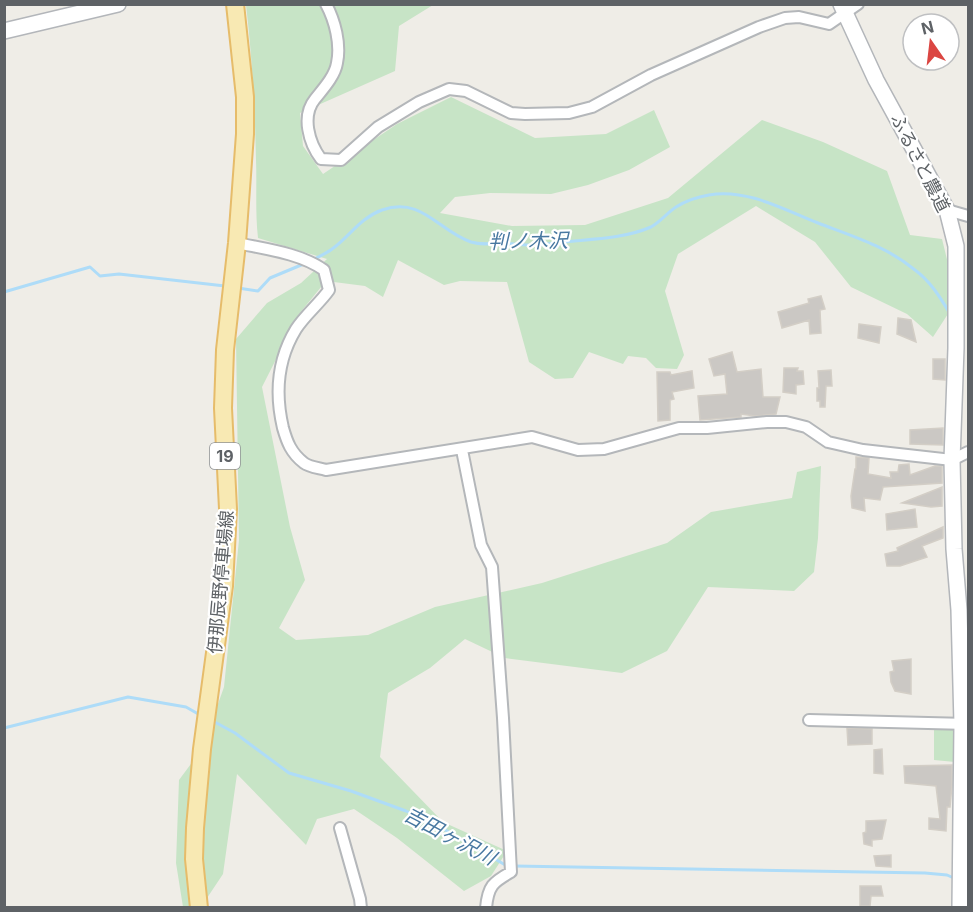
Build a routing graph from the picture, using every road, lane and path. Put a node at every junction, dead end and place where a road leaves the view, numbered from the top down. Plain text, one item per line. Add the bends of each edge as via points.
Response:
1 (118, 4) edge
2 (235, 4) edge
3 (326, 4) edge
4 (848, 8) edge
5 (4, 31) edge
6 (946, 210) junction
7 (969, 216) edge
8 (237, 243) junction
9 (462, 450) junction
10 (969, 452) edge
11 (952, 460) junction
12 (809, 720) dead end
13 (965, 724) edge
14 (340, 828) dead end
15 (199, 908) edge
16 (361, 908) edge
17 (486, 908) edge
18 (960, 908) edge

1 - 5 street
2 - 8 main road, 伊那辰野停車場線 / 19 via 245,97
3 - 4 street via 338,41 337,64 313,101 307,119 315,152 321,159 341,160 378,127 449,89 466,91 511,112 569,113 592,107 651,75 759,27 799,17 829,24
4 - 6 street, ふるさと農道 via 876,80
6 - 7 street
6 - 11 street, ふるさと農道 via 957,266
8 - 9 street via 279,252 324,270 328,290 296,329 283,358 277,390 287,444 299,459 326,470
8 - 15 main road, 伊那辰野停車場線 / 19 via 225,350 223,408 228,509 224,586 195,828
9 - 11 street via 532,438 578,450 604,449 679,428 786,422 806,427 828,442
9 - 17 street via 482,545 492,567 503,718 511,872 494,881
10 - 11 street
11 - 13 street, ふるさと農道
12 - 13 street
13 - 18 street, ふるさと農道
14 - 16 street

